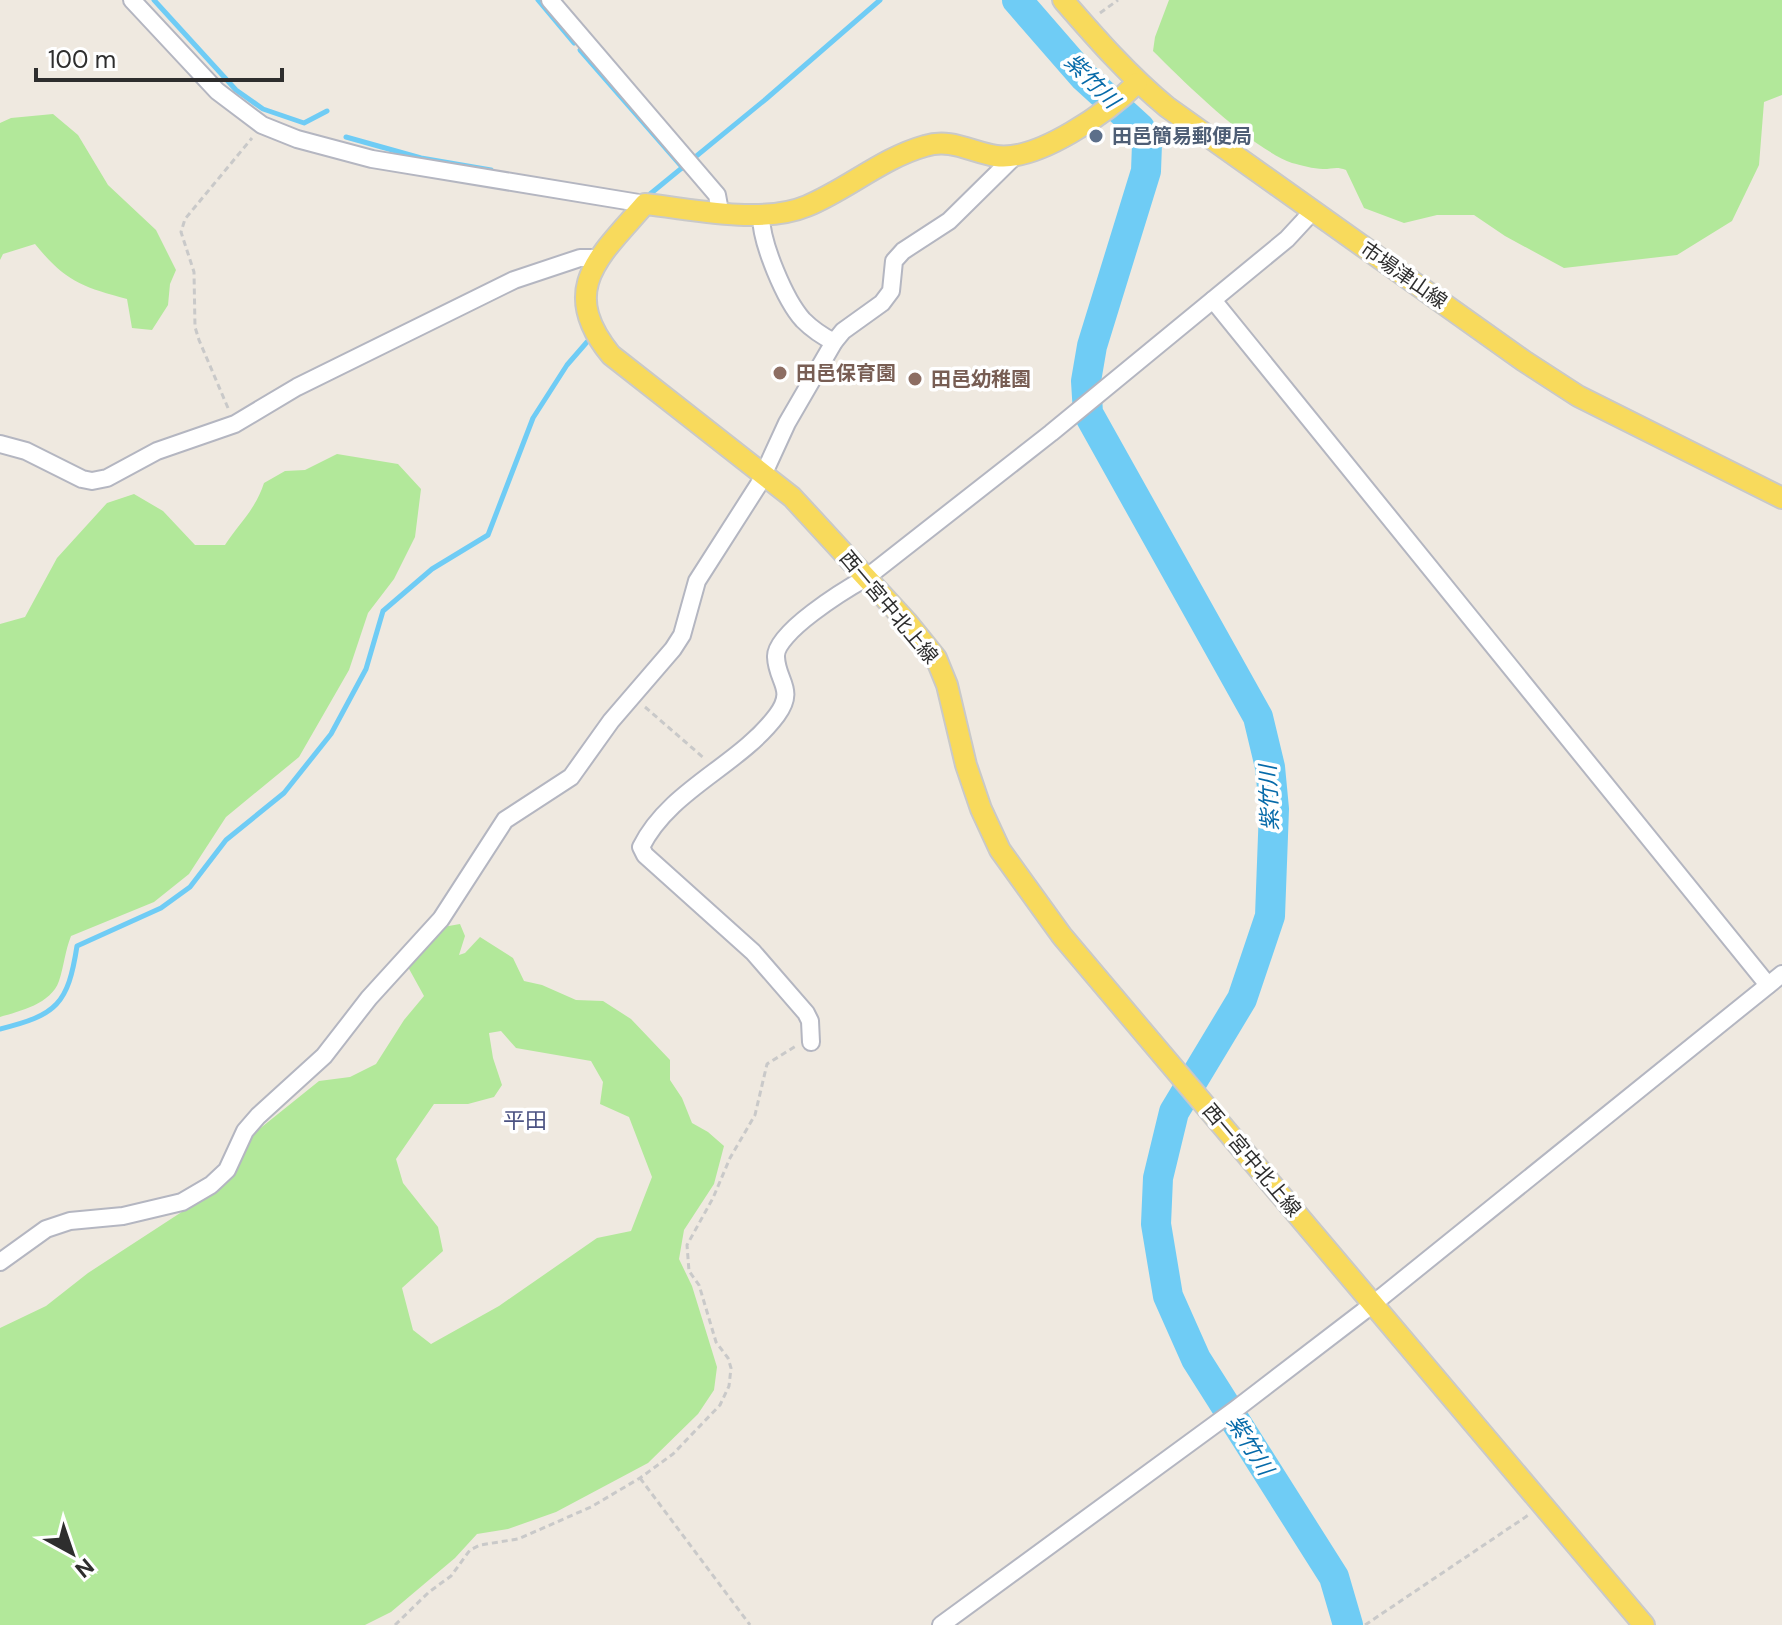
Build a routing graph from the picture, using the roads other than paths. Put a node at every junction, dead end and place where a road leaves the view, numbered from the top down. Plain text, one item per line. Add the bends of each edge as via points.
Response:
1 (132, 0) edge
2 (550, 0) edge
3 (1063, 0) edge
4 (1137, 83) junction
5 (1014, 157) junction
6 (645, 204) junction
7 (720, 211) junction
8 (1312, 212) junction
9 (761, 216) junction
10 (598, 258) junction
11 (1213, 300) junction
12 (834, 342) junction
13 (0, 444) edge
14 (764, 475) junction
15 (1782, 498) edge
16 (866, 578) junction
17 (1782, 974) edge
18 (1768, 985) junction
19 (811, 1042) road end
20 (0, 1262) edge
21 (1373, 1304) junction
22 (941, 1625) edge
23 (1644, 1625) edge

1 - 6 street via 217,91 262,125 297,139 372,159
2 - 7 street via 717,195
3 - 4 main road, 市場津山線
4 - 5 main road via 1098,116
4 - 8 main road, 市場津山線
5 - 9 main road via 929,144 900,154 808,206
5 - 12 street via 949,221 903,251 894,261 891,291 882,303
6 - 7 main road
6 - 10 main road, 西一宮中北上線
7 - 9 main road
8 - 11 street
8 - 15 main road, 市場津山線 via 1578,396
9 - 12 street via 763,241 796,311
10 - 13 street via 580,258 496,288 297,387 235,424 157,451 107,478 82,479
10 - 14 main road, 西一宮中北上線 via 586,287 599,340 611,355
11 - 16 street
11 - 18 street
12 - 14 street
14 - 16 main road, 西一宮中北上線 via 792,497
14 - 20 street via 697,581 673,649 571,777 505,820 441,919 330,1049 245,1131 227,1170 182,1202 46,1229
16 - 19 street via 783,640 776,660 787,688 775,717 662,816 641,847 774,974 806,1013
16 - 21 main road, 西一宮中北上線 via 936,658 966,765 1000,850 1062,936
17 - 18 street
18 - 21 street
21 - 22 street
21 - 23 main road, 西一宮中北上線

